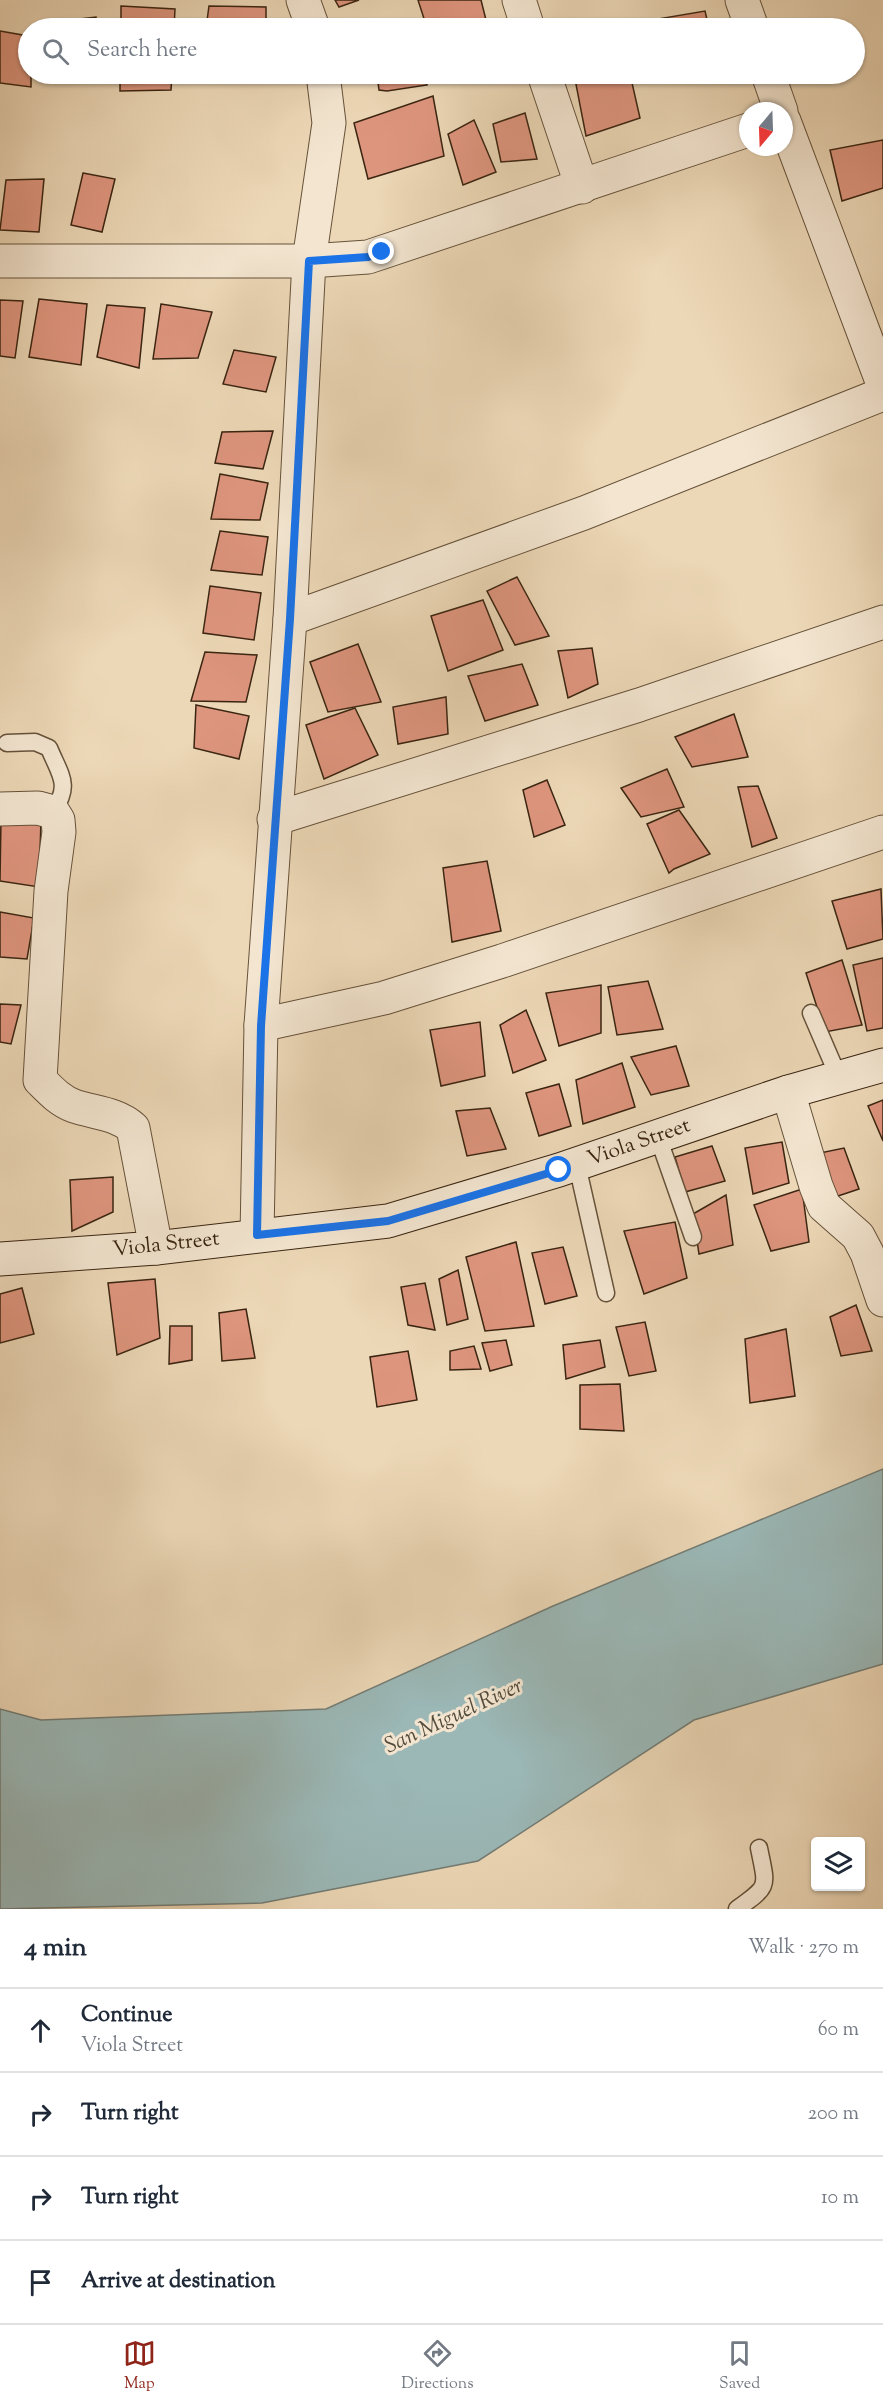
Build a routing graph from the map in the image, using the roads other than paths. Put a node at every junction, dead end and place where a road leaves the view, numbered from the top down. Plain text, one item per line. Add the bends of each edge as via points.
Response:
1 (303, 0) edge
2 (519, 0) edge
3 (742, 0) edge
4 (309, 18) edge
5 (525, 18) edge
6 (748, 18) edge
7 (324, 84) edge
8 (547, 84) edge
9 (772, 84) edge
10 (778, 102) edge
11 (739, 133) edge
12 (793, 145) edge
13 (582, 187) junction
14 (0, 261) edge
15 (309, 261) junction
16 (882, 379) edge
17 (290, 619) junction
18 (883, 622) edge
19 (7, 743) dead end
20 (0, 809) edge
21 (52, 812) junction
22 (274, 819) junction
23 (883, 832) edge
24 (811, 1013) dead end
25 (261, 1026) junction
26 (883, 1065) edge
27 (839, 1078) junction
28 (788, 1092) junction
29 (658, 1137) junction
30 (578, 1165) junction
31 (257, 1235) junction
32 (693, 1236) dead end
33 (156, 1248) junction
34 (0, 1259) edge
35 (606, 1293) dead end
36 (883, 1300) edge
37 (759, 1848) dead end
38 (737, 1909) edge

1 - 4 street
2 - 5 street
3 - 6 street
7 - 15 street via 329,123
8 - 13 street
9 - 10 street
11 - 13 street
12 - 16 street
13 - 15 street via 368,257
14 - 15 street
15 - 17 street
16 - 17 street via 584,513
17 - 22 street
18 - 22 street via 639,705
19 - 21 lane via 35,742 49,748 64,785 62,797
20 - 21 street via 38,808
21 - 33 street via 58,820 59,832 51,891 40,1080 72,1106 123,1119 133,1128
22 - 25 street
23 - 25 street via 384,998
24 - 27 lane
25 - 31 street
26 - 27 street, Viola Street
27 - 28 street, Viola Street
28 - 29 street, Viola Street
28 - 36 street via 824,1206 858,1236
29 - 30 street, Viola Street
29 - 32 lane
30 - 31 street, Viola Street via 388,1221
30 - 35 lane
31 - 33 street, Viola Street
33 - 34 street, Viola Street
37 - 38 lane via 766,1880 763,1890

